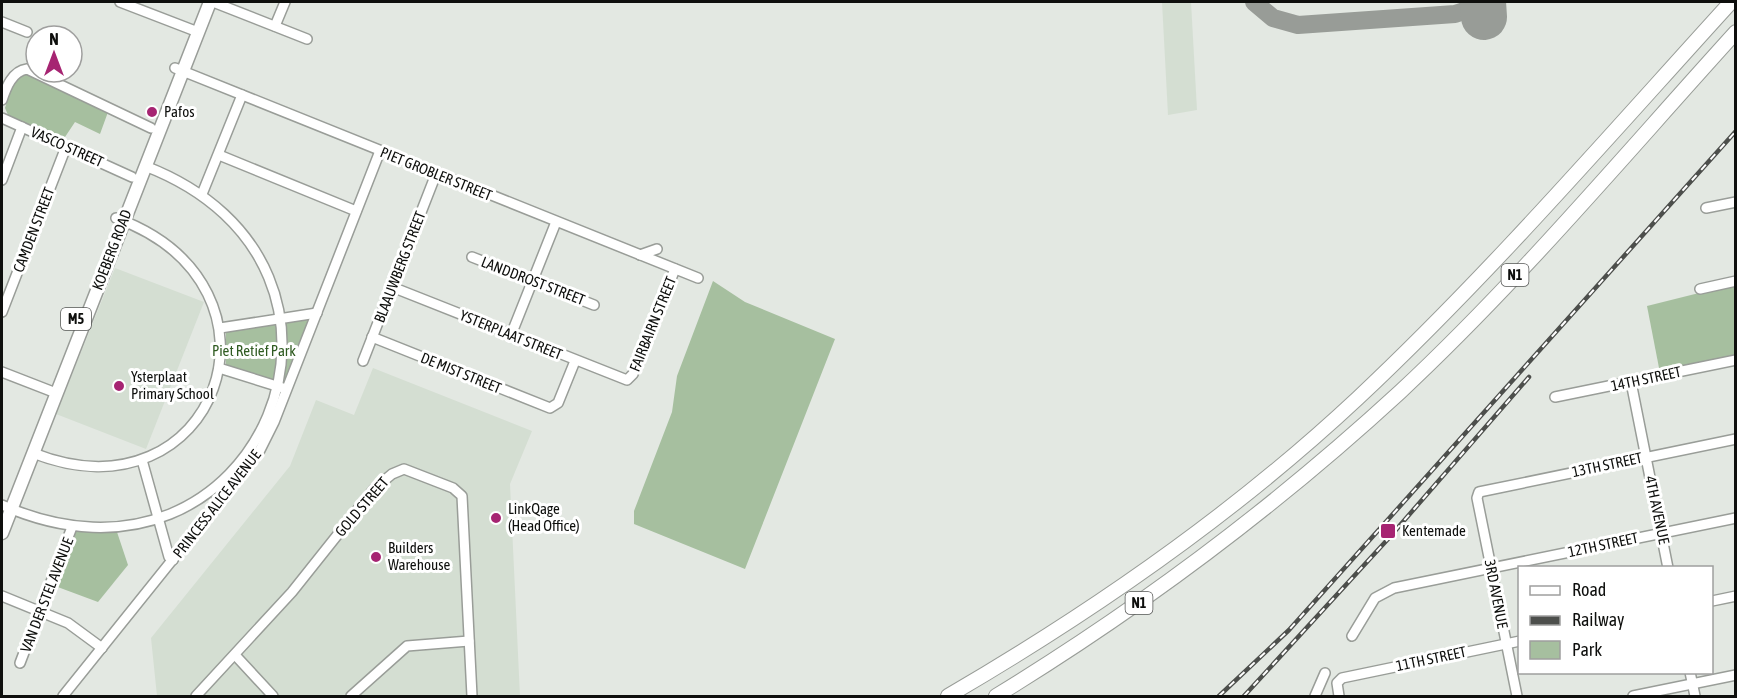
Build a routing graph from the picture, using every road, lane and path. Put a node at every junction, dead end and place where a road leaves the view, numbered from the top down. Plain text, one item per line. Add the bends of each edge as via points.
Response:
1 (120, 2) edge
2 (201, 2) edge
3 (212, 2) edge
4 (285, 2) edge
5 (1718, 2) edge
6 (1731, 2) edge
7 (2, 22) edge
8 (275, 26) junction
9 (194, 30) junction
10 (24, 31) edge
11 (1736, 32) edge
12 (307, 39) dead end
13 (179, 69) junction
14 (4, 88) edge
15 (242, 95) junction
16 (2, 100) edge
17 (2, 118) edge
18 (1624, 120) junction
19 (22, 127) junction
20 (151, 128) junction
21 (66, 147) junction
22 (380, 152) junction
23 (219, 155) junction
24 (145, 166) junction
25 (436, 174) junction
26 (132, 177) junction
27 (2, 180) edge
28 (202, 194) junction
29 (1736, 202) edge
30 (1706, 208) dead end
31 (356, 211) junction
32 (120, 220) junction
33 (556, 222) junction
34 (657, 249) dead end
35 (640, 255) junction
36 (472, 257) dead end
37 (675, 269) junction
38 (698, 278) dead end
39 (532, 280) junction
40 (1736, 281) edge
41 (392, 287) junction
42 (1700, 289) dead end
43 (594, 305) dead end
44 (2, 312) edge
45 (317, 313) junction
46 (280, 318) junction
47 (220, 328) junction
48 (511, 335) junction
49 (372, 337) junction
50 (1736, 360) edge
51 (363, 361) dead end
52 (575, 361) junction
53 (219, 368) junction
54 (2, 372) edge
55 (631, 378) joint
56 (1631, 382) junction
57 (283, 388) junction
58 (52, 392) junction
59 (1556, 397) dead end
60 (1736, 439) edge
61 (33, 453) junction
62 (1646, 458) junction
63 (142, 460) junction
64 (225, 478) junction
65 (234, 485) junction
66 (1479, 492) joint
67 (4, 508) edge
68 (1736, 518) edge
69 (159, 519) junction
70 (72, 527) junction
71 (2, 533) edge
72 (1661, 533) junction
73 (173, 560) junction
74 (1668, 566) edge
75 (1491, 568) junction
76 (2, 596) edge
77 (1736, 596) edge
78 (1713, 601) edge
79 (40, 612) junction
80 (1352, 636) dead end
81 (469, 641) junction
82 (1518, 641) edge
83 (1506, 643) junction
84 (102, 648) junction
85 (235, 654) junction
86 (20, 663) dead end
87 (1325, 673) dead end
88 (1690, 674) edge
89 (1736, 675) edge
90 (1693, 684) junction
91 (63, 696) edge
92 (196, 696) edge
93 (273, 696) edge
94 (351, 696) edge
95 (472, 696) edge
96 (948, 696) edge
97 (996, 696) edge
98 (1315, 696) edge
99 (1339, 696) edge
100 (1517, 696) edge
101 (1633, 696) edge
102 (1695, 696) edge

1 - 9 street
2 - 9 main road, KOEBERG ROAD / M5
3 - 8 street
3 - 9 main road, KOEBERG ROAD / M5
4 - 8 street
5 - 18 highway
6 - 18 highway, N1
7 - 10 street
8 - 12 street
9 - 13 main road, KOEBERG ROAD / M5
11 - 97 highway, N1 via 1518,272 1339,447 1174,580
13 - 15 street, PIET GROBLER STREET
13 - 20 main road, KOEBERG ROAD / M5
13 - 24 main road, KOEBERG ROAD / M5
14 - 16 street
14 - 20 street via 17,72 27,69
15 - 22 street, PIET GROBLER STREET
15 - 23 street
17 - 19 street, VASCO STREET
18 - 96 highway, N1 via 1435,324 1356,400 1268,476 1124,585
19 - 21 street, VASCO STREET
19 - 27 street
20 - 26 main road, KOEBERG ROAD / M5
21 - 26 street, VASCO STREET
21 - 44 street, CAMDEN STREET
22 - 25 street, PIET GROBLER STREET
22 - 31 street, PRINCESS ALICE AVENUE
23 - 28 street
23 - 31 street
24 - 28 street
24 - 32 main road, KOEBERG ROAD / M5
25 - 33 street, PIET GROBLER STREET
25 - 41 street, BLAAUWBERG STREET
26 - 32 main road, KOEBERG ROAD / M5
28 - 46 street via 228,217 253,248 272,287
29 - 30 street
31 - 45 street, PRINCESS ALICE AVENUE
32 - 47 street via 157,238 188,262 210,297
32 - 58 main road, KOEBERG ROAD / M5
33 - 35 street, PIET GROBLER STREET
33 - 39 street
34 - 35 street
35 - 37 street, PIET GROBLER STREET
36 - 39 street, LANDDROST STREET
37 - 38 street, PIET GROBLER STREET
37 - 55 street, FAIRBAIRN STREET
39 - 43 street, LANDDROST STREET
39 - 48 street
40 - 42 street
41 - 48 street, YSTERPLAAT STREET
41 - 49 street, BLAAUWBERG STREET
45 - 46 street
45 - 57 street, PRINCESS ALICE AVENUE
46 - 47 street
46 - 57 street
47 - 53 street
48 - 52 street, YSTERPLAAT STREET
49 - 51 street, BLAAUWBERG STREET
49 - 52 street, DE MIST STREET via 550,408 558,403
50 - 56 street, 14TH STREET
52 - 55 street, YSTERPLAAT STREET via 622,380
53 - 57 street
53 - 63 street via 212,394 198,417 170,445
54 - 58 street
56 - 59 street, 14TH STREET
56 - 62 street, 4TH AVENUE
57 - 64 street via 257,438
57 - 65 street, PRINCESS ALICE AVENUE via 262,447
58 - 61 main road, KOEBERG ROAD / M5
58 - 67 main road, KOEBERG ROAD / M5
60 - 62 street, 13TH STREET
61 - 63 street via 63,464 90,468
61 - 67 main road, KOEBERG ROAD / M5
62 - 66 street, 13TH STREET
62 - 72 street, 4TH AVENUE
63 - 69 street
64 - 65 street
64 - 69 street via 190,505
65 - 73 street, PRINCESS ALICE AVENUE
66 - 75 street, 3RD AVENUE
67 - 70 street
67 - 71 main road, KOEBERG ROAD / M5
68 - 72 street, 12TH STREET
69 - 70 street via 114,529
69 - 73 street
70 - 79 street, VAN DER STEL AVENUE
72 - 74 street, 4TH AVENUE
72 - 75 street, 12TH STREET
73 - 84 street, PRINCESS ALICE AVENUE
75 - 80 street, 12TH STREET via 1383,592
75 - 83 street, 3RD AVENUE
76 - 79 street
77 - 78 street
79 - 84 street via 68,623
79 - 86 street, VAN DER STEL AVENUE
81 - 85 street, GOLD STREET via 462,496 453,488 404,469 374,489 292,592
81 - 94 street via 407,646
81 - 95 street, GOLD STREET
82 - 83 street, 11TH STREET
83 - 99 street, 11TH STREET via 1342,678 1337,682
83 - 100 street, 3RD AVENUE
84 - 91 street, PRINCESS ALICE AVENUE
85 - 92 street, GOLD STREET
85 - 93 street
87 - 98 street
88 - 90 street
89 - 90 street
90 - 101 street
90 - 102 street

